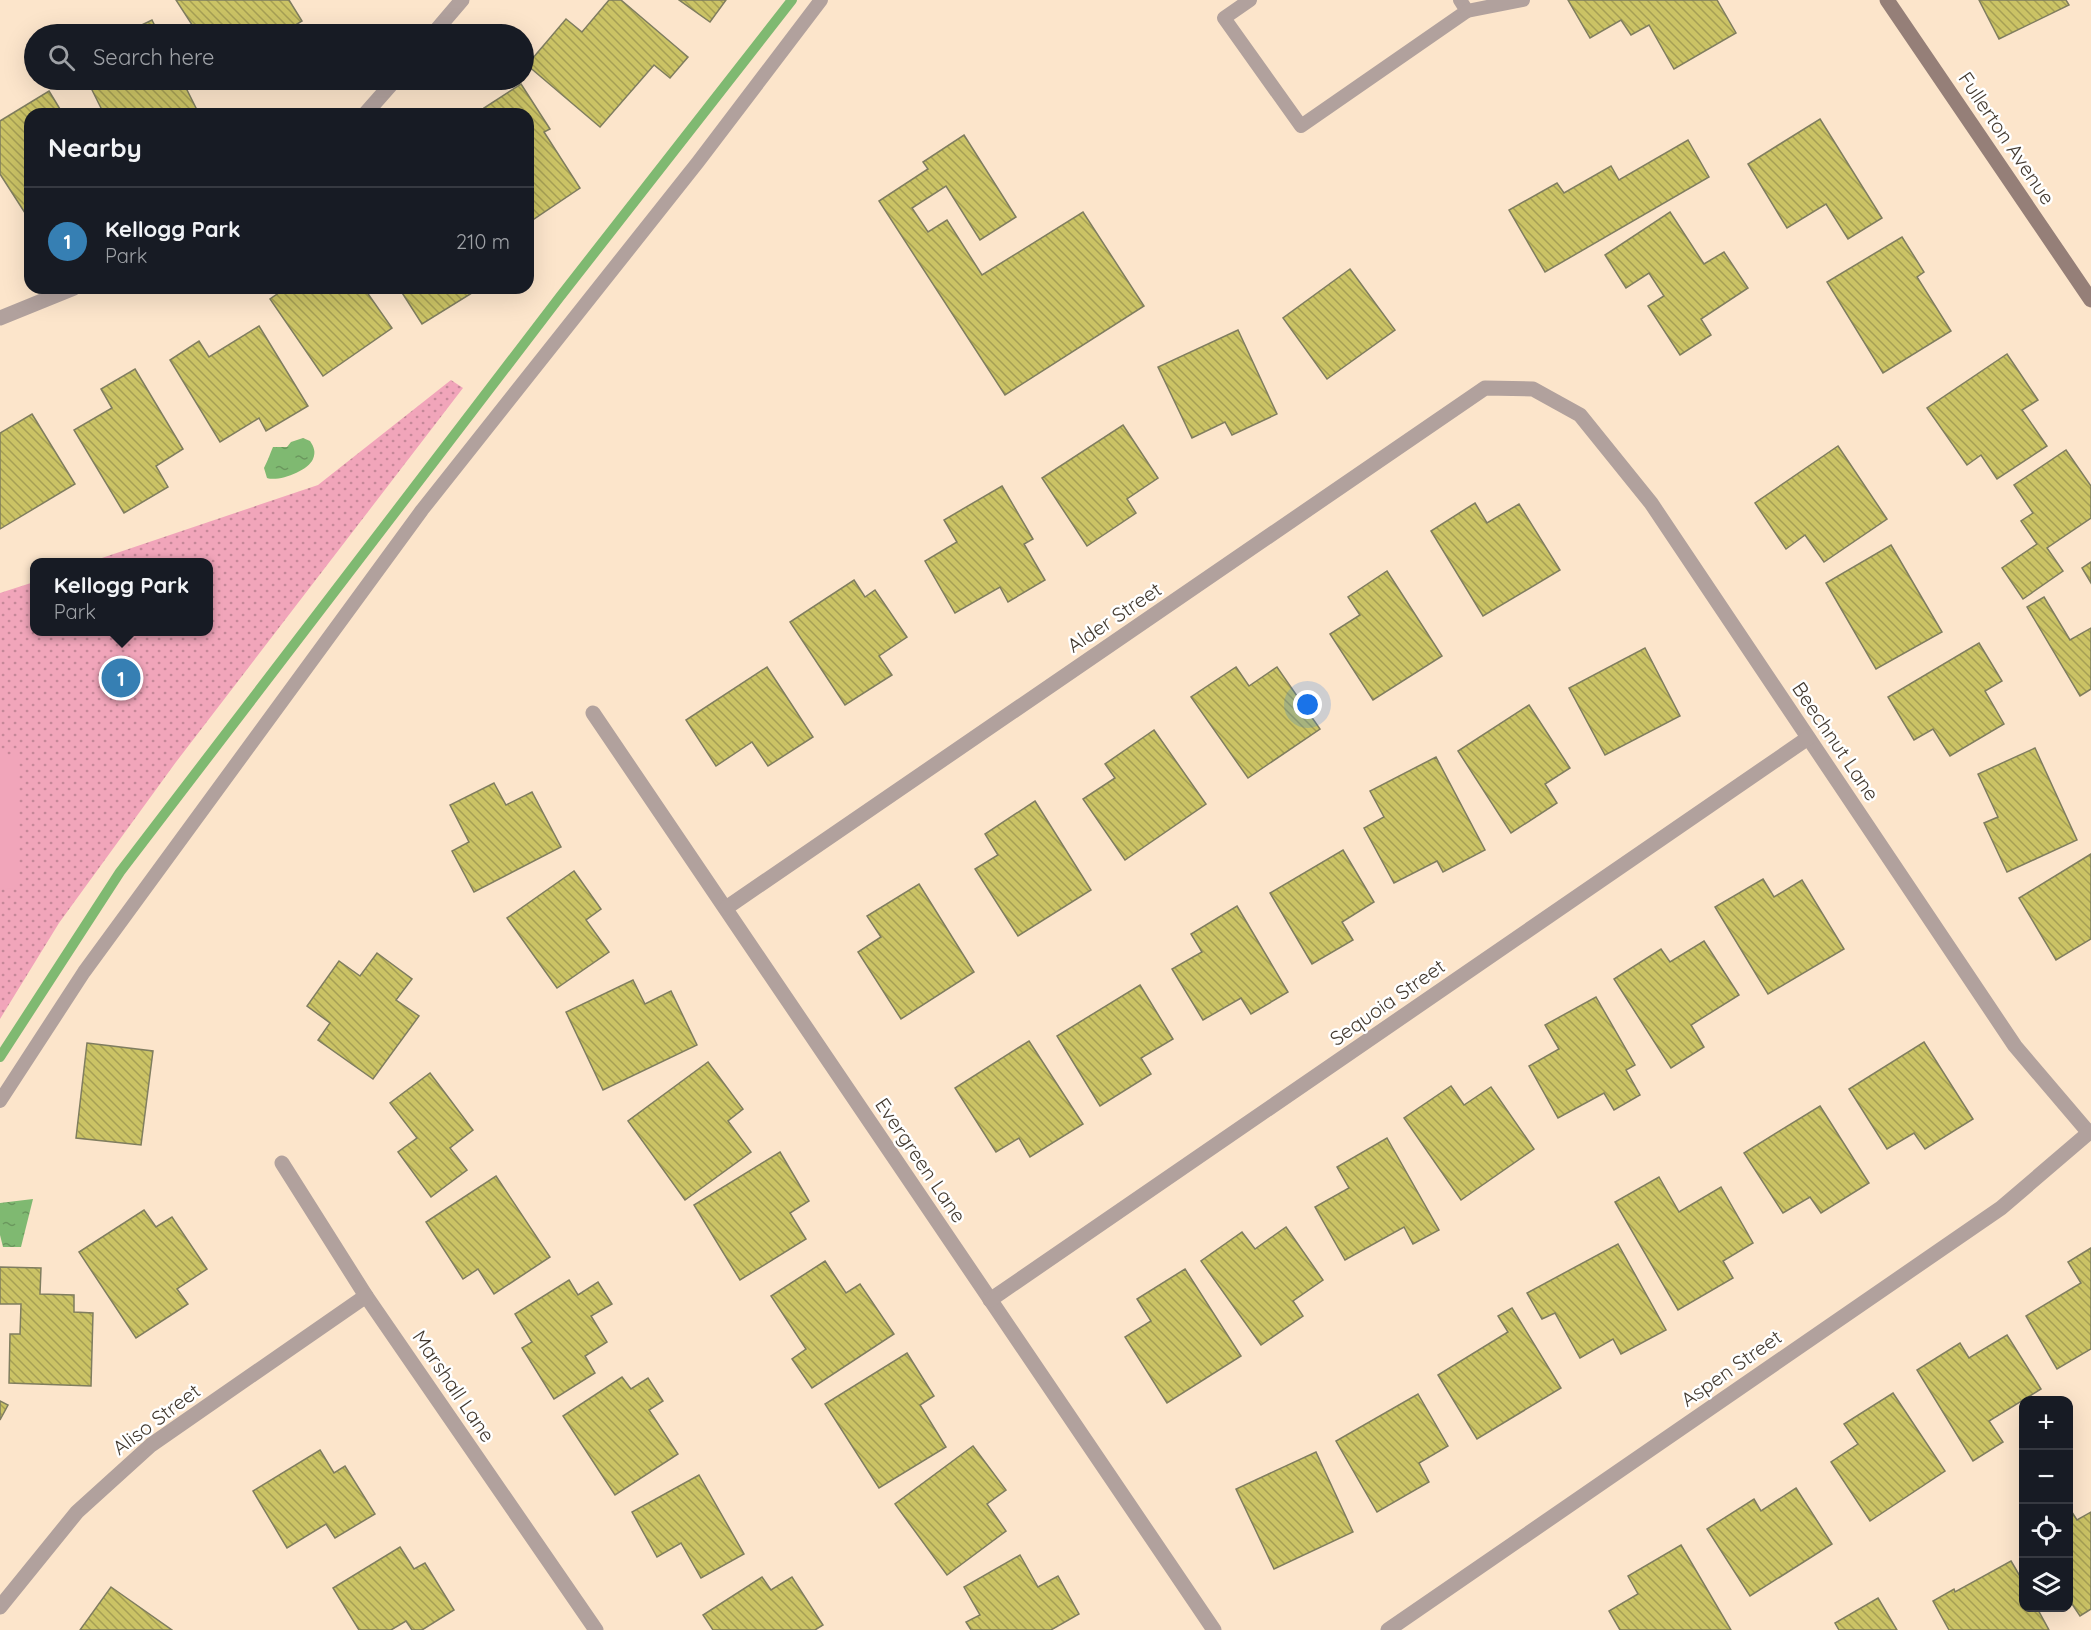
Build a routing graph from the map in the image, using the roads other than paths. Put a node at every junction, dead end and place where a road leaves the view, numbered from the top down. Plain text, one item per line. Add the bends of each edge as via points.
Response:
1 (462, 0) edge
2 (820, 0) edge
3 (1250, 0) edge
4 (1523, 0) edge
5 (1887, 0) edge
6 (1464, 5) edge
7 (442, 24) edge
8 (386, 90) edge
9 (370, 108) edge
10 (59, 294) edge
11 (2091, 300) edge
12 (0, 318) edge
13 (1533, 389) joint
14 (593, 713) dead end
15 (1808, 738) junction
16 (726, 908) junction
17 (0, 1101) edge
18 (2090, 1132) edge
19 (282, 1163) dead end
20 (366, 1296) junction
21 (990, 1300) junction
22 (0, 1607) edge
23 (596, 1630) edge
24 (1214, 1630) edge
25 (1388, 1630) edge

1 - 7 street
2 - 17 lane via 698,162 422,510 84,972
3 - 6 lane via 1224,18 1301,126
4 - 6 lane
5 - 11 main road, Fullerton Avenue
8 - 9 street
10 - 12 street
13 - 15 street, Beechnut Lane via 1580,415 1651,503
13 - 16 street, Alder Street via 1485,388
14 - 16 street, Evergreen Lane
15 - 18 street, Beechnut Lane via 2015,1046
15 - 21 street, Sequoia Street
16 - 21 street, Evergreen Lane
18 - 25 street, Aspen Street via 2001,1208
19 - 20 street, Marshall Lane
20 - 22 street, Aliso Street via 151,1445 77,1512
20 - 23 street, Marshall Lane
21 - 24 street, Evergreen Lane

